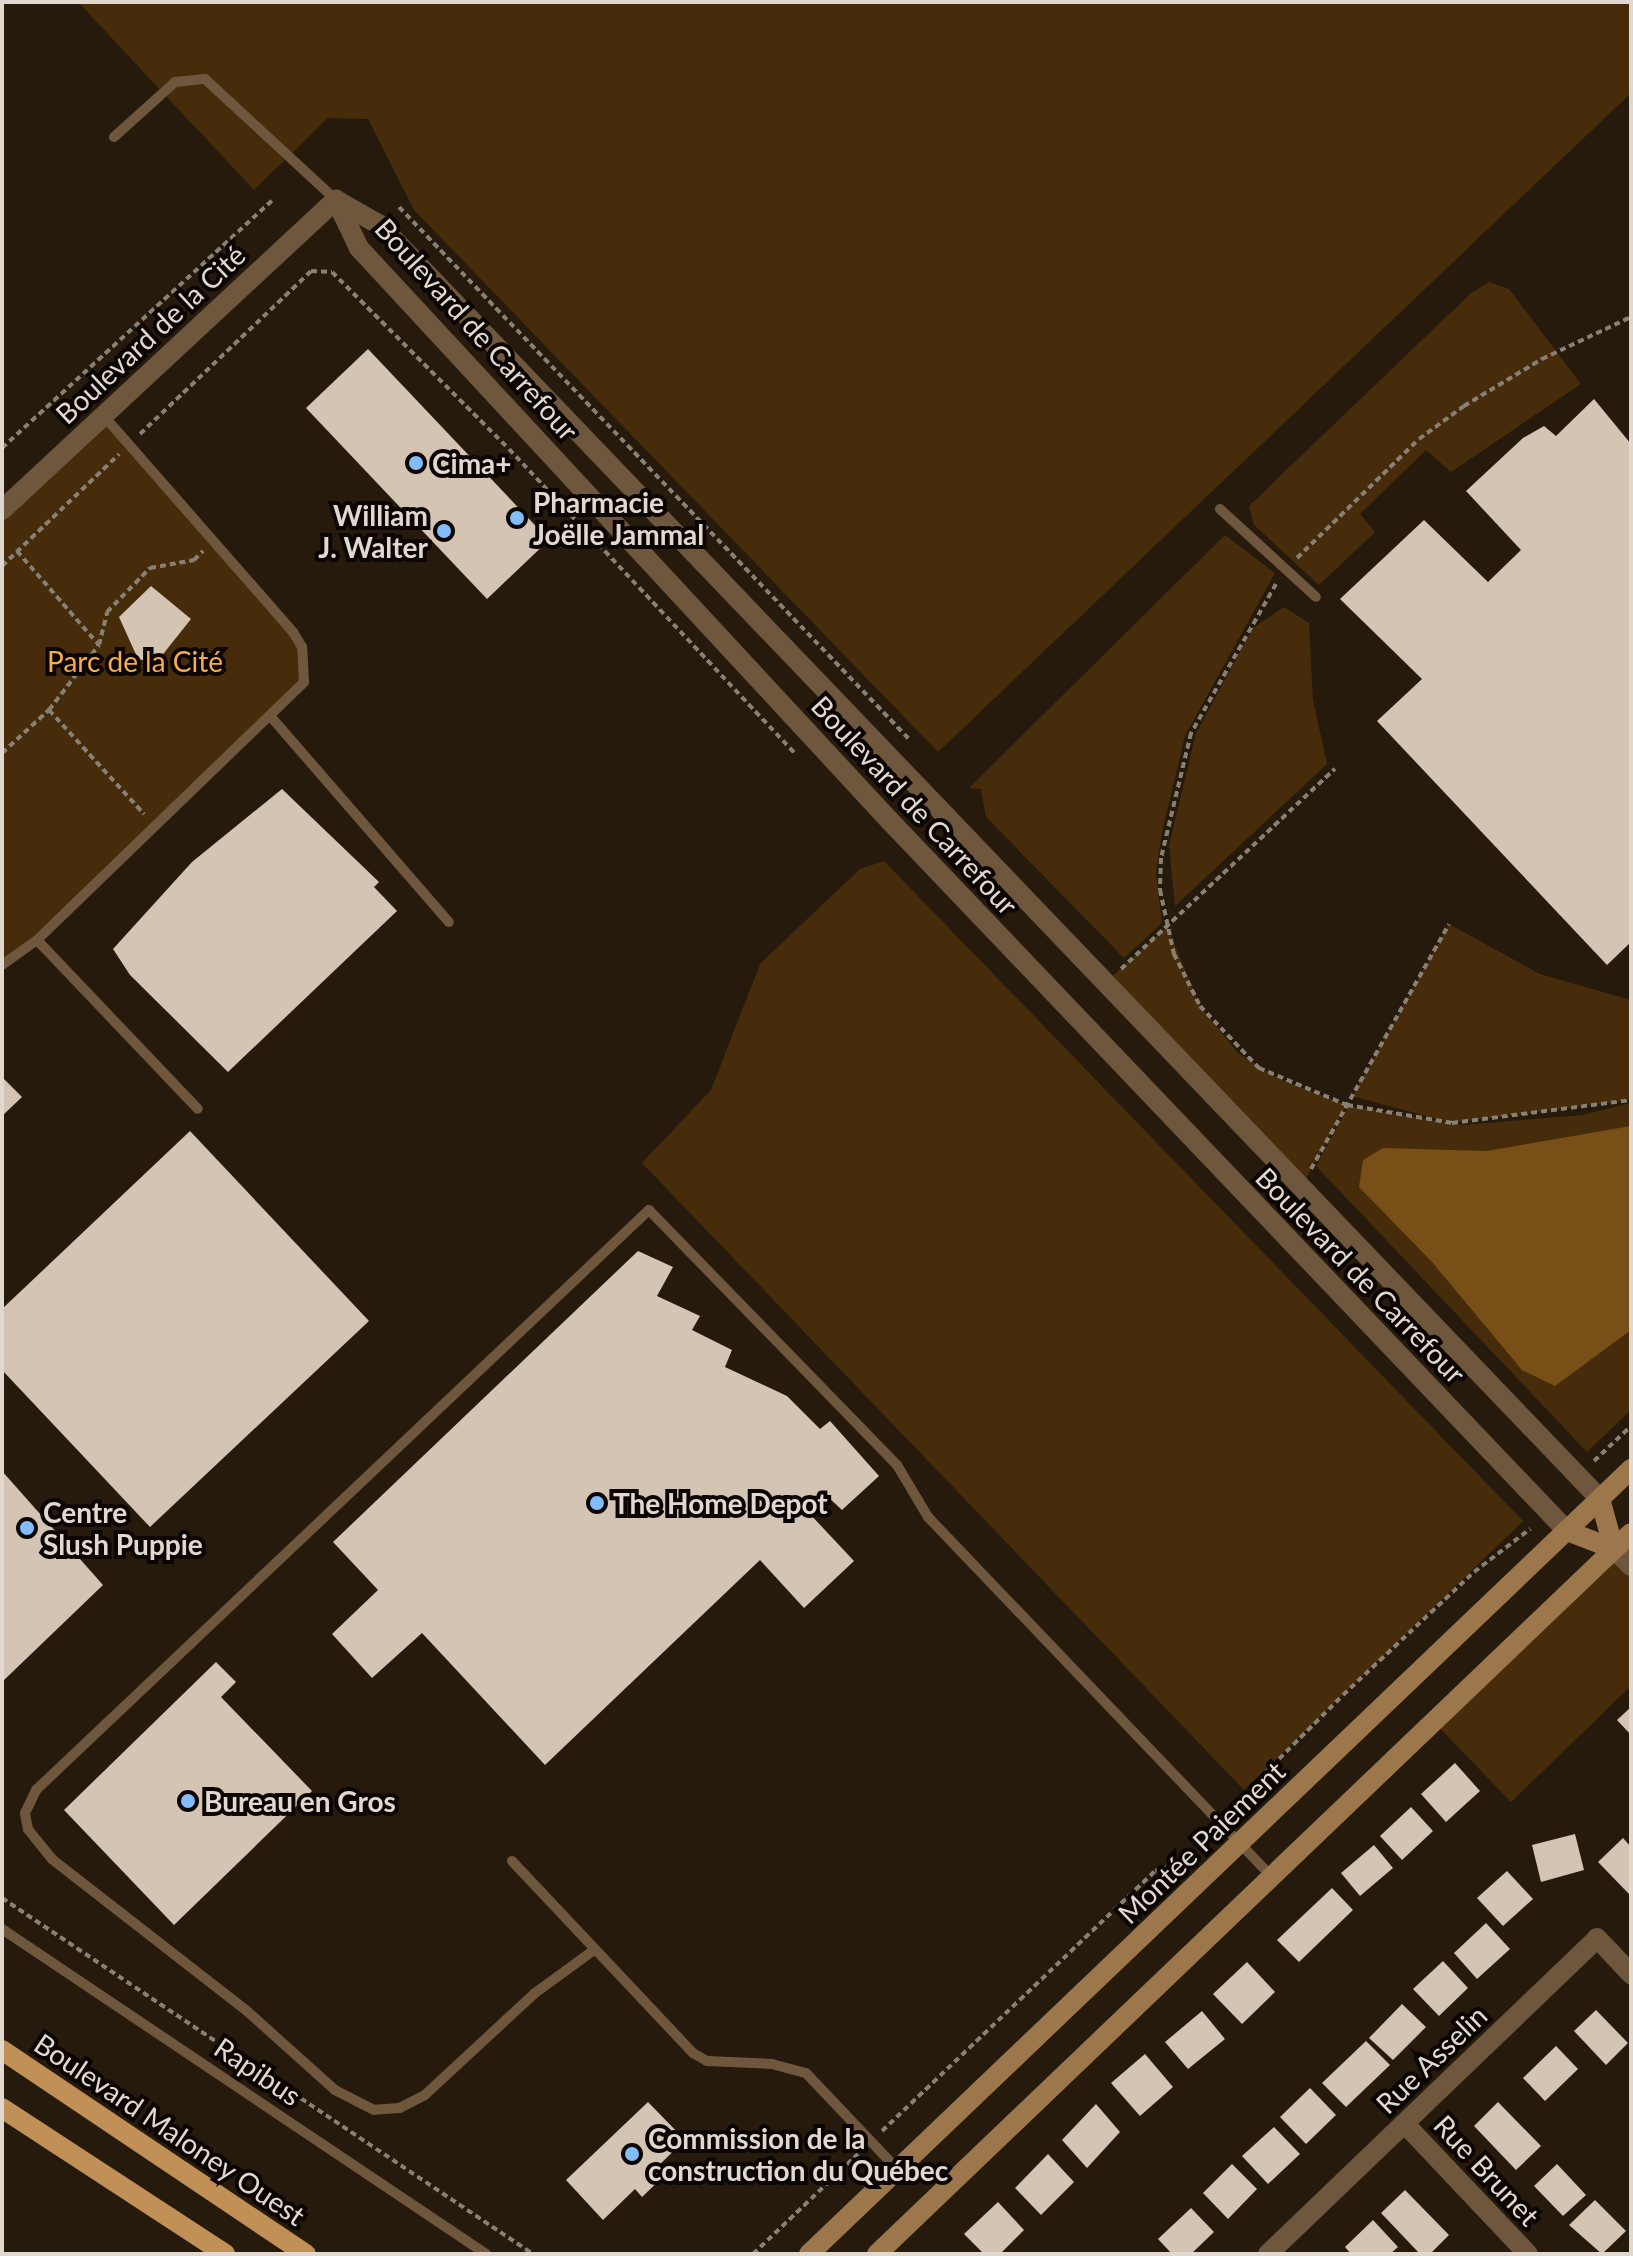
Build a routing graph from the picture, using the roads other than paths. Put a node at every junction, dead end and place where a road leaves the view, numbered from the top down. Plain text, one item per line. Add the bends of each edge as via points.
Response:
1 (114, 137) dead end
2 (336, 200) junction
3 (103, 415) junction
4 (1220, 509) dead end
5 (2, 510) edge
6 (1316, 597) dead end
7 (272, 718) junction
8 (449, 922) dead end
9 (37, 940) junction
10 (2, 965) edge
11 (198, 1109) dead end
12 (1631, 1469) edge
13 (1600, 1499) junction
14 (1567, 1531) junction
15 (1631, 1533) edge
16 (1614, 1549) junction
17 (1631, 1566) edge
18 (1240, 1844) junction
19 (512, 1861) dead end
20 (1271, 1876) junction
21 (2, 1929) edge
22 (594, 1950) junction
23 (1631, 1974) edge
24 (2, 2050) edge
25 (2, 2108) edge
26 (1405, 2124) junction
27 (897, 2169) junction
28 (225, 2254) edge
29 (306, 2254) edge
30 (486, 2254) edge
31 (809, 2254) edge
32 (877, 2254) edge
33 (1268, 2254) edge
34 (1528, 2254) edge

1 - 2 lane via 175,82 205,79
2 - 3 street, Boulevard de la Cité
2 - 13 street, Boulevard de Carrefour via 380,225
2 - 14 street, Boulevard de Carrefour via 359,248 908,840
3 - 5 street, Boulevard de la Cité
3 - 7 lane via 126,448 302,647 304,682
4 - 6 lane
7 - 8 lane
7 - 9 lane
9 - 10 lane
9 - 11 lane
12 - 13 main road, Montée Paiement
13 - 14 main road, Montée Paiement
13 - 16 main road
14 - 16 main road
14 - 18 main road, Montée Paiement
15 - 16 main road
16 - 17 street
16 - 20 main road
18 - 20 lane
18 - 22 lane via 928,1517 897,1465 649,1210 36,1790 25,1813 28,1829 52,1859 247,2011 335,2090 374,2110 400,2108 425,2095 535,1993
18 - 27 main road, Montée Paiement
19 - 22 lane
20 - 32 main road
21 - 30 lane, Rapibus
22 - 27 lane via 693,2053 707,2061 772,2064 806,2073
23 - 26 street, Rue Asselin via 1597,1938
24 - 29 main road, Boulevard Maloney Ouest
25 - 28 main road
26 - 33 street, Rue Asselin
26 - 34 street, Rue Brunet
27 - 31 main road, Montée Paiement

